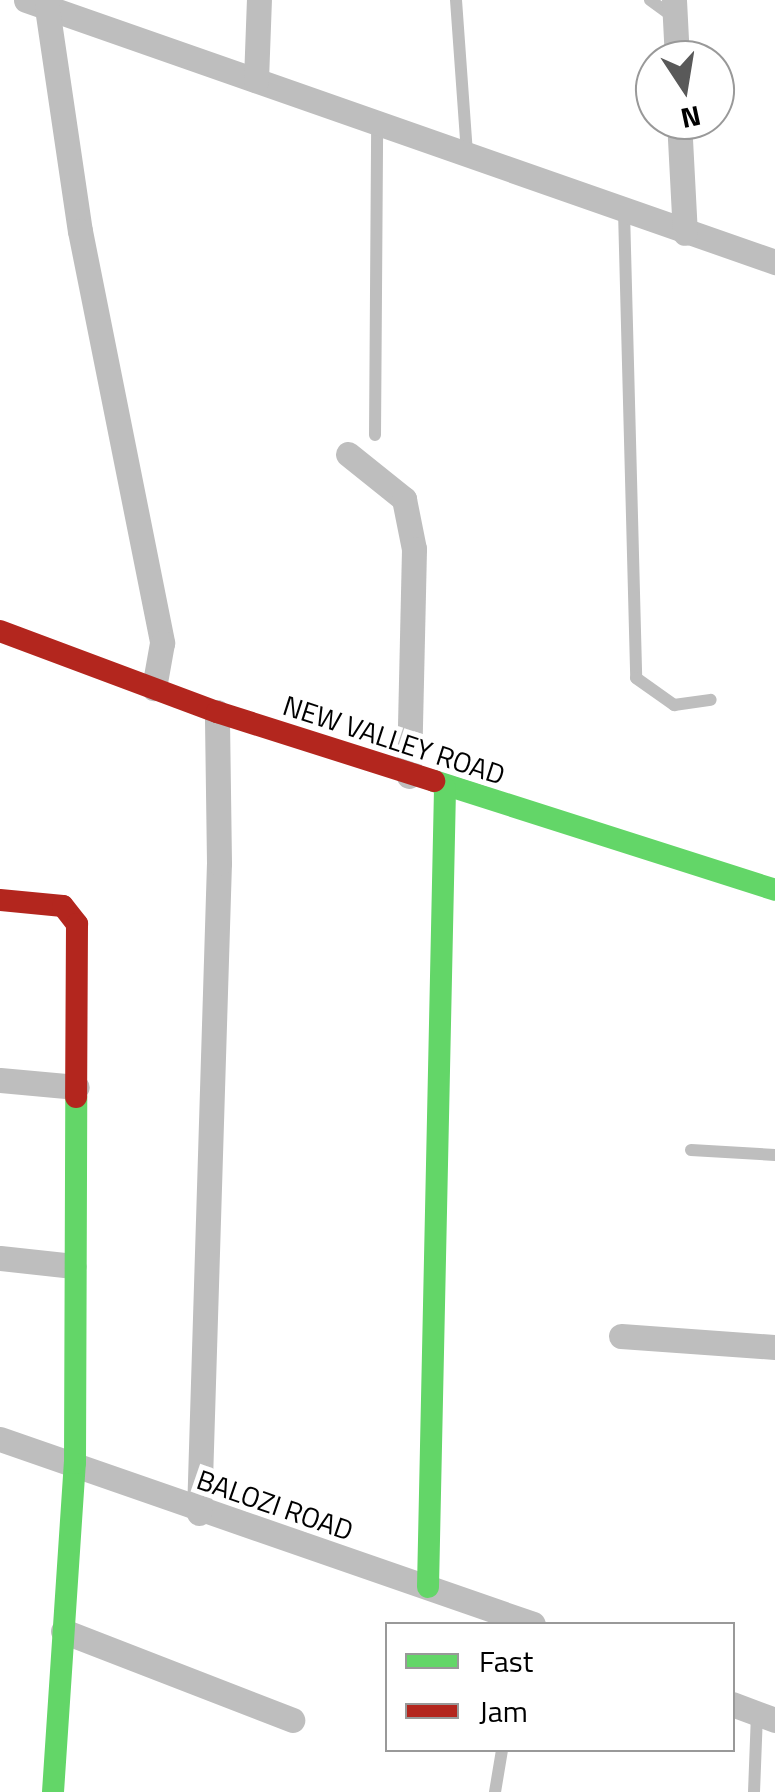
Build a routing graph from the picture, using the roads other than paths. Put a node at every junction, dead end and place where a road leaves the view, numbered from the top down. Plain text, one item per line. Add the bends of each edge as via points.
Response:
1 (259, 0) edge
2 (456, 0) edge
3 (650, 0) edge
4 (36, 4) edge
5 (674, 9) edge
6 (676, 40) edge
7 (256, 80) junction
8 (378, 124) junction
9 (681, 140) edge
10 (467, 155) junction
11 (624, 211) junction
12 (685, 232) junction
13 (775, 262) edge
14 (376, 434) dead end
15 (348, 454) dead end
16 (0, 631) edge
17 (154, 688) junction
18 (710, 700) dead end
19 (216, 712) junction
20 (409, 776) junction
21 (445, 788) junction
22 (775, 890) edge
23 (0, 900) edge
24 (0, 1080) edge
25 (77, 1087) junction
26 (691, 1150) dead end
27 (775, 1155) edge
28 (0, 1258) edge
29 (74, 1266) junction
30 (621, 1336) dead end
31 (775, 1347) edge
32 (0, 1439) edge
33 (75, 1463) junction
34 (199, 1513) junction
35 (428, 1587) junction
36 (523, 1622) edge
37 (62, 1631) junction
38 (735, 1705) edge
39 (766, 1717) edge
40 (292, 1720) dead end
41 (502, 1752) edge
42 (52, 1792) edge
43 (495, 1792) edge
44 (754, 1792) edge

1 - 7 street
2 - 10 lane
3 - 5 lane
4 - 7 street
4 - 17 street via 162,643
5 - 6 street
7 - 8 street
8 - 10 street
8 - 14 lane
9 - 12 street
10 - 11 street
11 - 12 street
11 - 18 lane via 636,678 674,705
12 - 13 street
15 - 20 street via 404,498 414,549
16 - 17 street, NEW VALLEY ROAD
17 - 19 street, NEW VALLEY ROAD
19 - 20 street, NEW VALLEY ROAD
19 - 34 street via 218,863
20 - 21 street, NEW VALLEY ROAD
21 - 22 street, NEW VALLEY ROAD
21 - 35 street
23 - 25 street via 73,913
24 - 25 street
25 - 29 street
26 - 27 lane
28 - 29 street
29 - 33 street
30 - 31 street
32 - 33 street, BALOZI ROAD
33 - 34 street, BALOZI ROAD
33 - 37 street
34 - 35 street, BALOZI ROAD
35 - 36 street, BALOZI ROAD
37 - 40 street
37 - 42 street
38 - 39 street
39 - 44 lane
41 - 43 lane

